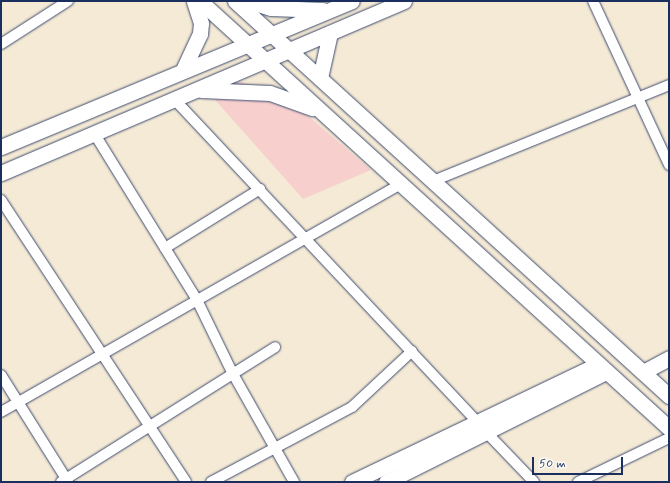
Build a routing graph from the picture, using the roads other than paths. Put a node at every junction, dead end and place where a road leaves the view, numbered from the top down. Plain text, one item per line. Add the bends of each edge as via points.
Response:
1 (68, 1) edge
2 (194, 1) edge
3 (200, 1) edge
4 (235, 1) edge
5 (248, 1) edge
6 (352, 1) edge
7 (404, 1) edge
8 (593, 1) edge
9 (332, 10) junction
10 (330, 33) junction
11 (272, 34) junction
12 (1, 44) edge
13 (248, 44) junction
14 (289, 50) junction
15 (265, 60) junction
16 (183, 70) junction
17 (320, 78) junction
18 (669, 85) edge
19 (192, 91) junction
20 (635, 98) junction
21 (174, 99) junction
22 (321, 111) junction
23 (94, 133) junction
24 (1, 147) edge
25 (669, 165) edge
26 (1, 173) edge
27 (433, 181) junction
28 (401, 184) junction
29 (260, 189) junction
30 (1, 200) edge
31 (307, 237) junction
32 (165, 248) junction
33 (197, 300) junction
34 (275, 347) dead end
35 (412, 352) junction
36 (102, 354) junction
37 (669, 358) edge
38 (600, 369) junction
39 (643, 372) junction
40 (233, 374) junction
41 (1, 375) edge
42 (665, 387) edge
43 (18, 402) junction
44 (1, 412) edge
45 (477, 422) junction
46 (150, 427) junction
47 (669, 428) edge
48 (487, 433) junction
49 (669, 438) edge
50 (274, 449) junction
51 (401, 479) edge
52 (65, 481) edge
53 (186, 482) edge
54 (211, 482) edge
55 (294, 482) edge
56 (352, 482) edge
57 (386, 482) edge
58 (534, 482) edge
59 (578, 482) edge

1 - 12 street
2 - 16 main road via 200,34
3 - 13 main road
4 - 11 main road
5 - 9 main road via 271,8
6 - 9 main road
7 - 10 main road
8 - 20 street
9 - 11 main road
10 - 14 main road
10 - 17 main road
11 - 13 main road
11 - 14 main road
13 - 15 main road
13 - 16 main road
14 - 15 main road
14 - 17 main road
15 - 19 main road
15 - 22 main road
16 - 24 main road
17 - 27 main road
18 - 20 street
19 - 21 main road
19 - 22 main road via 270,93
20 - 25 street
20 - 27 street
21 - 23 main road
21 - 29 street
22 - 28 main road
23 - 26 main road
23 - 32 street
27 - 39 main road
28 - 31 street
28 - 38 main road
29 - 31 street
29 - 32 street
30 - 36 street
31 - 33 street
31 - 35 street
32 - 33 street
33 - 36 street
33 - 40 street
34 - 40 street
35 - 45 street
35 - 50 street via 352,407
36 - 43 street
36 - 46 street
37 - 39 main road
38 - 45 main road
38 - 47 main road
38 - 48 main road
39 - 42 main road
40 - 46 street
40 - 50 street
41 - 43 street
43 - 44 street
43 - 52 street
45 - 56 main road
46 - 52 street
46 - 53 street
48 - 51 main road
48 - 58 street
49 - 59 street
50 - 54 street
50 - 55 street
51 - 57 main road

